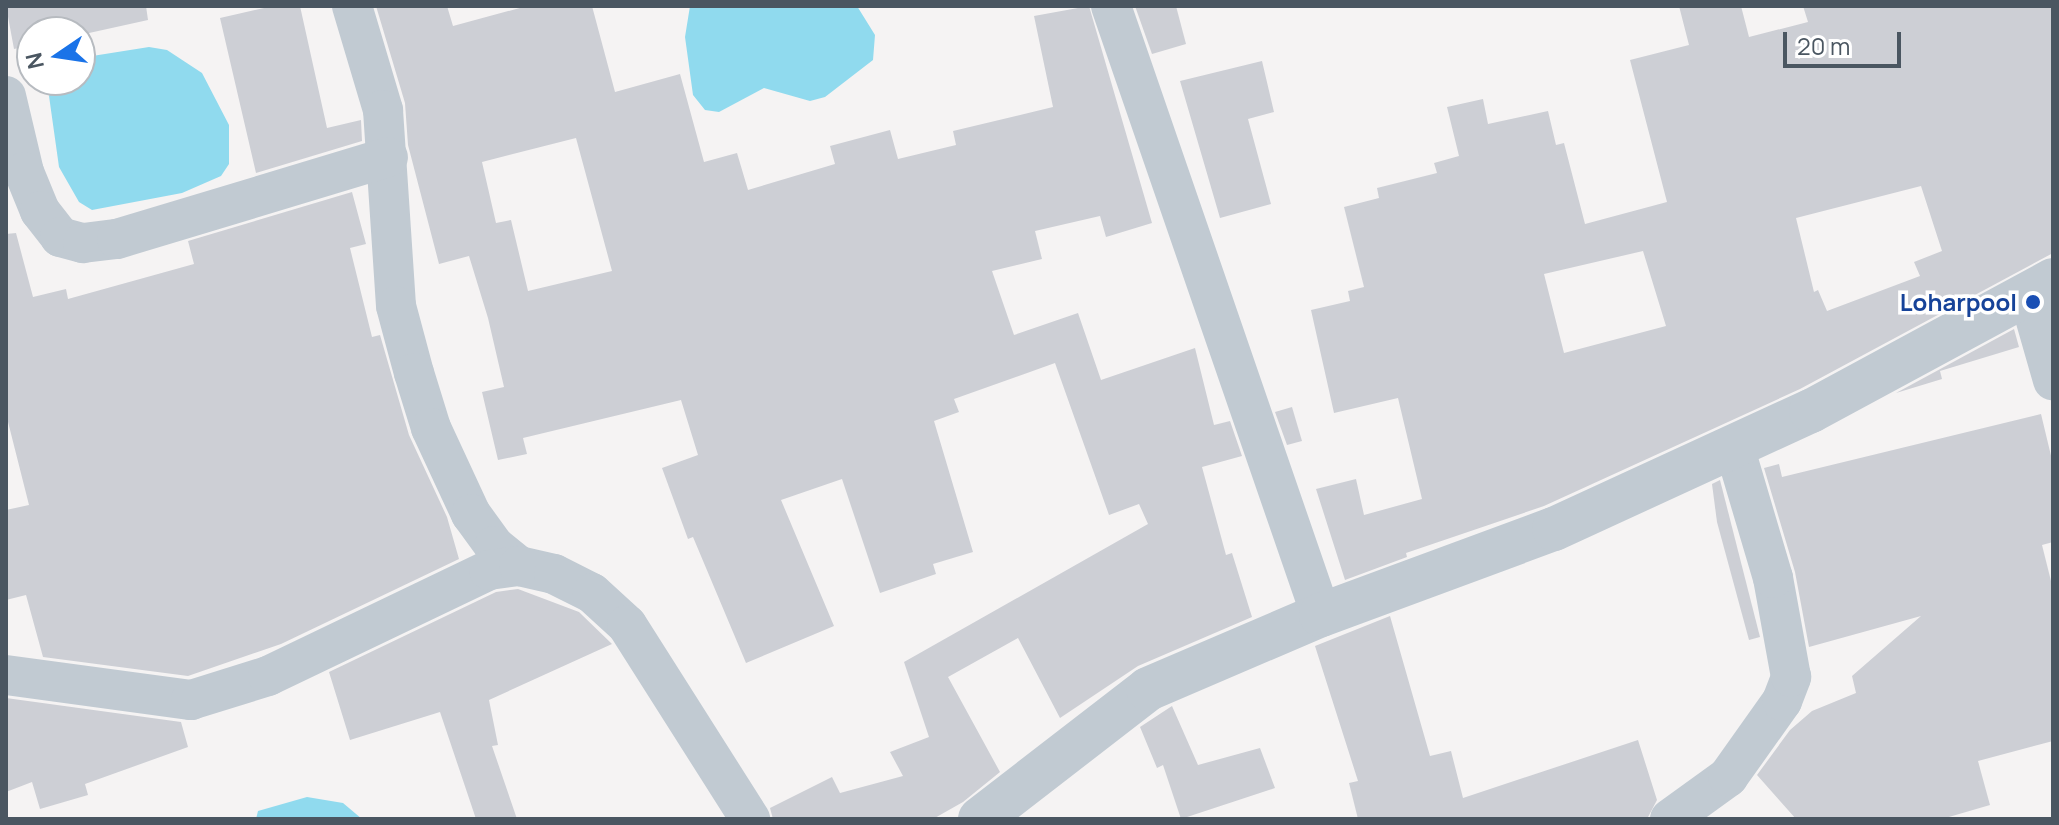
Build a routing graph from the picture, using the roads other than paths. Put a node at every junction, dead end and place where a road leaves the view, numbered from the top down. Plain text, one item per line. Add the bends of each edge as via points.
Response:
1 (352, 6) edge
2 (1111, 6) edge
3 (6, 96) edge
4 (388, 157) junction
5 (2041, 286) edge
6 (2053, 380) edge
7 (1734, 446) junction
8 (519, 566) junction
9 (1321, 615) junction
10 (6, 675) edge
11 (750, 819) edge
12 (980, 819) edge
13 (1670, 819) edge

1 - 4 street via 383,110
2 - 9 street
3 - 4 street via 24,172 40,211 60,237 83,243 117,239
4 - 8 street via 396,306 431,428 471,514 494,546
5 - 6 street
5 - 7 street via 1811,411
7 - 9 street via 1554,529
7 - 13 street via 1773,578 1791,677 1782,701 1728,777
8 - 10 street via 489,570 268,676 191,700
8 - 11 street via 554,574 592,593 627,625
9 - 12 street via 1148,689

